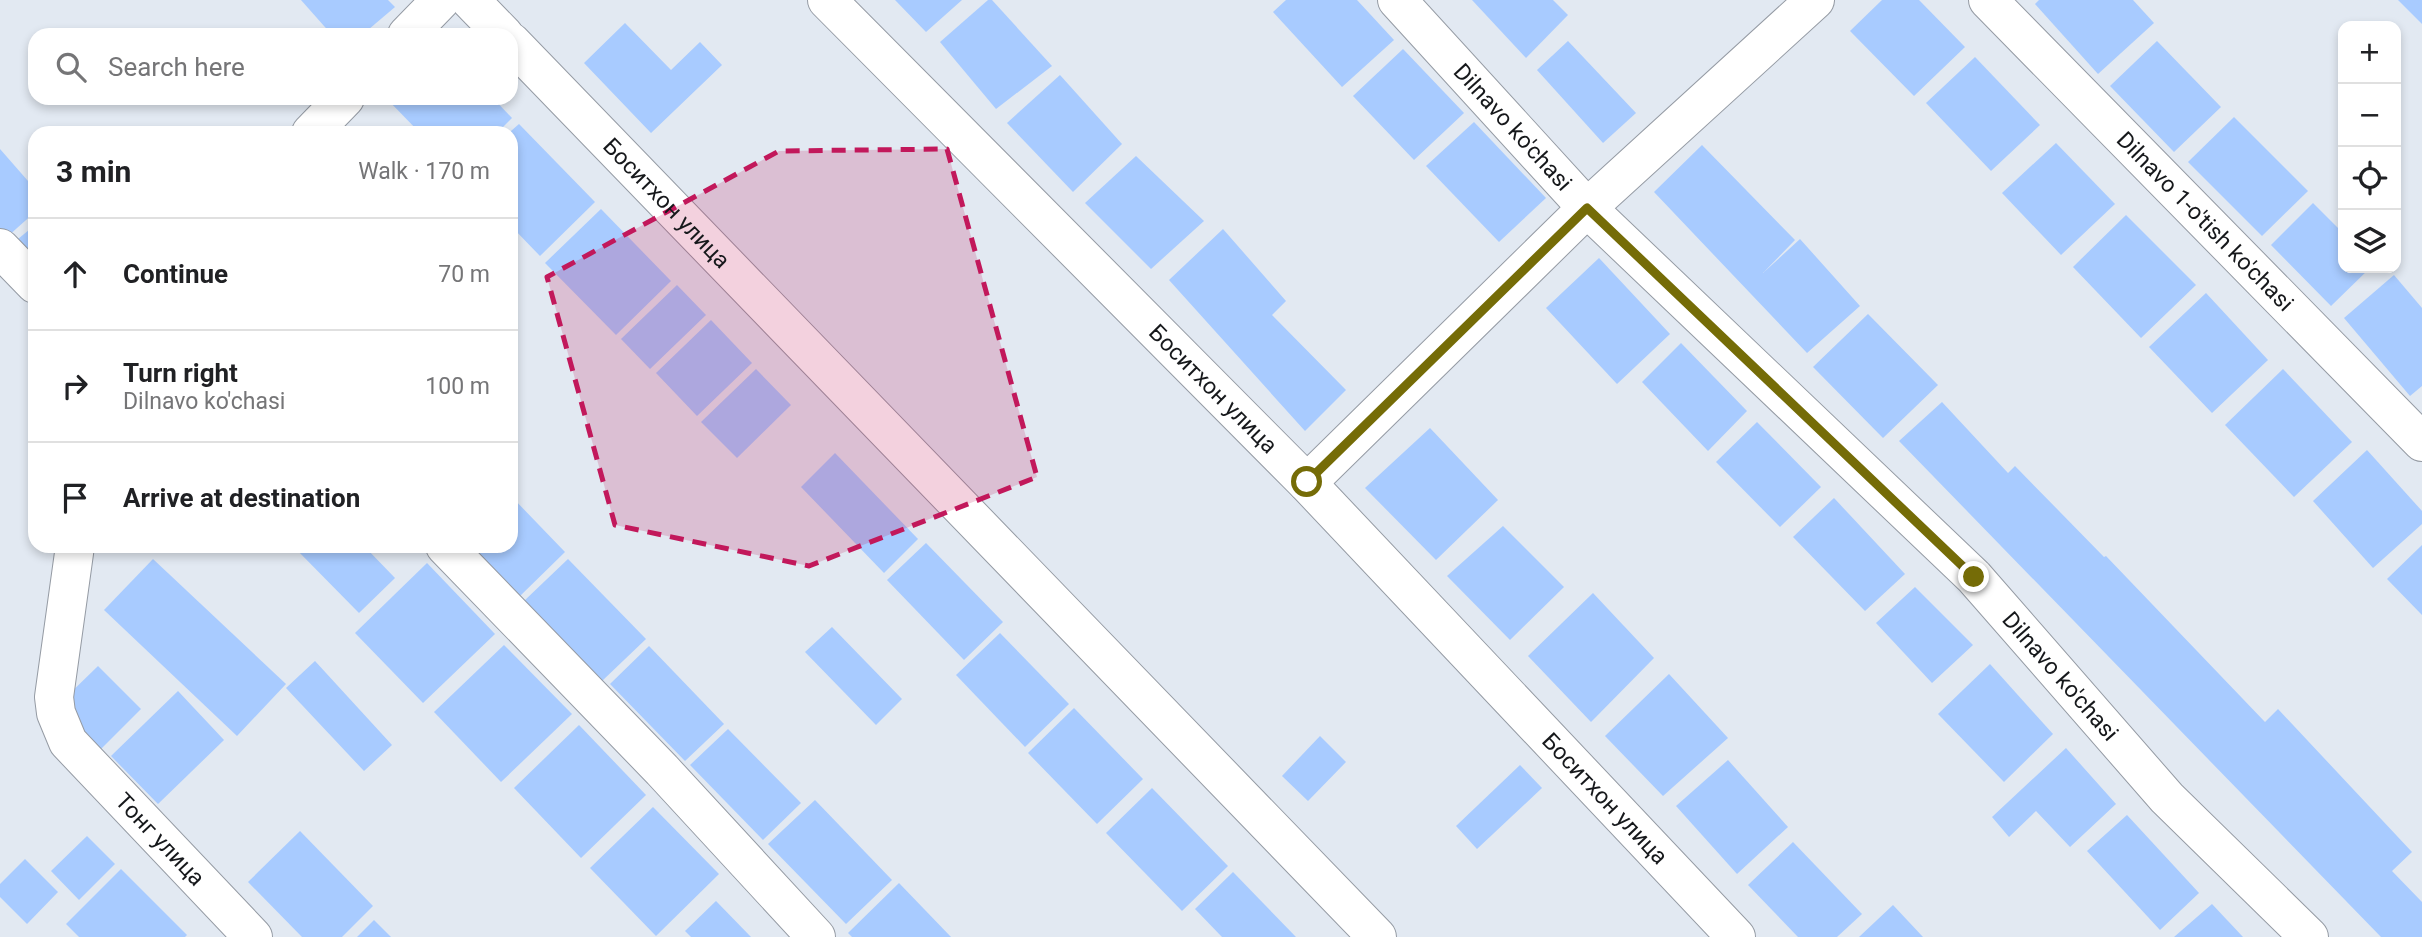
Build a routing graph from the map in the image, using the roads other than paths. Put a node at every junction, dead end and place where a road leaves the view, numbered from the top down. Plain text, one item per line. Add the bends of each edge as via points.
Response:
1 (441, 0) edge
2 (470, 0) edge
3 (827, 0) edge
4 (1397, 0) edge
5 (1815, 0) edge
6 (1988, 0) edge
7 (414, 28) edge
8 (497, 28) edge
9 (518, 49) edge
10 (338, 105) edge
11 (318, 126) edge
12 (1587, 208) junction
13 (0, 248) edge
14 (28, 277) edge
15 (2422, 442) edge
16 (1307, 482) junction
17 (74, 553) edge
18 (452, 553) edge
19 (253, 937) edge
20 (816, 937) edge
21 (1377, 937) edge
22 (1736, 937) edge
23 (2309, 937) edge

1 - 7 street
2 - 8 street
3 - 16 street, Боситхон улица
4 - 12 street, Dilnavo ko'chasi
5 - 12 street
6 - 15 street, Dilnavo 1-o'tish ko'chasi
9 - 21 street, Боситхон улица
10 - 11 street
12 - 16 street
12 - 23 street, Dilnavo ko'chasi via 1974,577 2167,798
13 - 14 street
16 - 22 street, Боситхон улица
17 - 19 street, Тонг улица via 54,697 68,742
18 - 20 street

